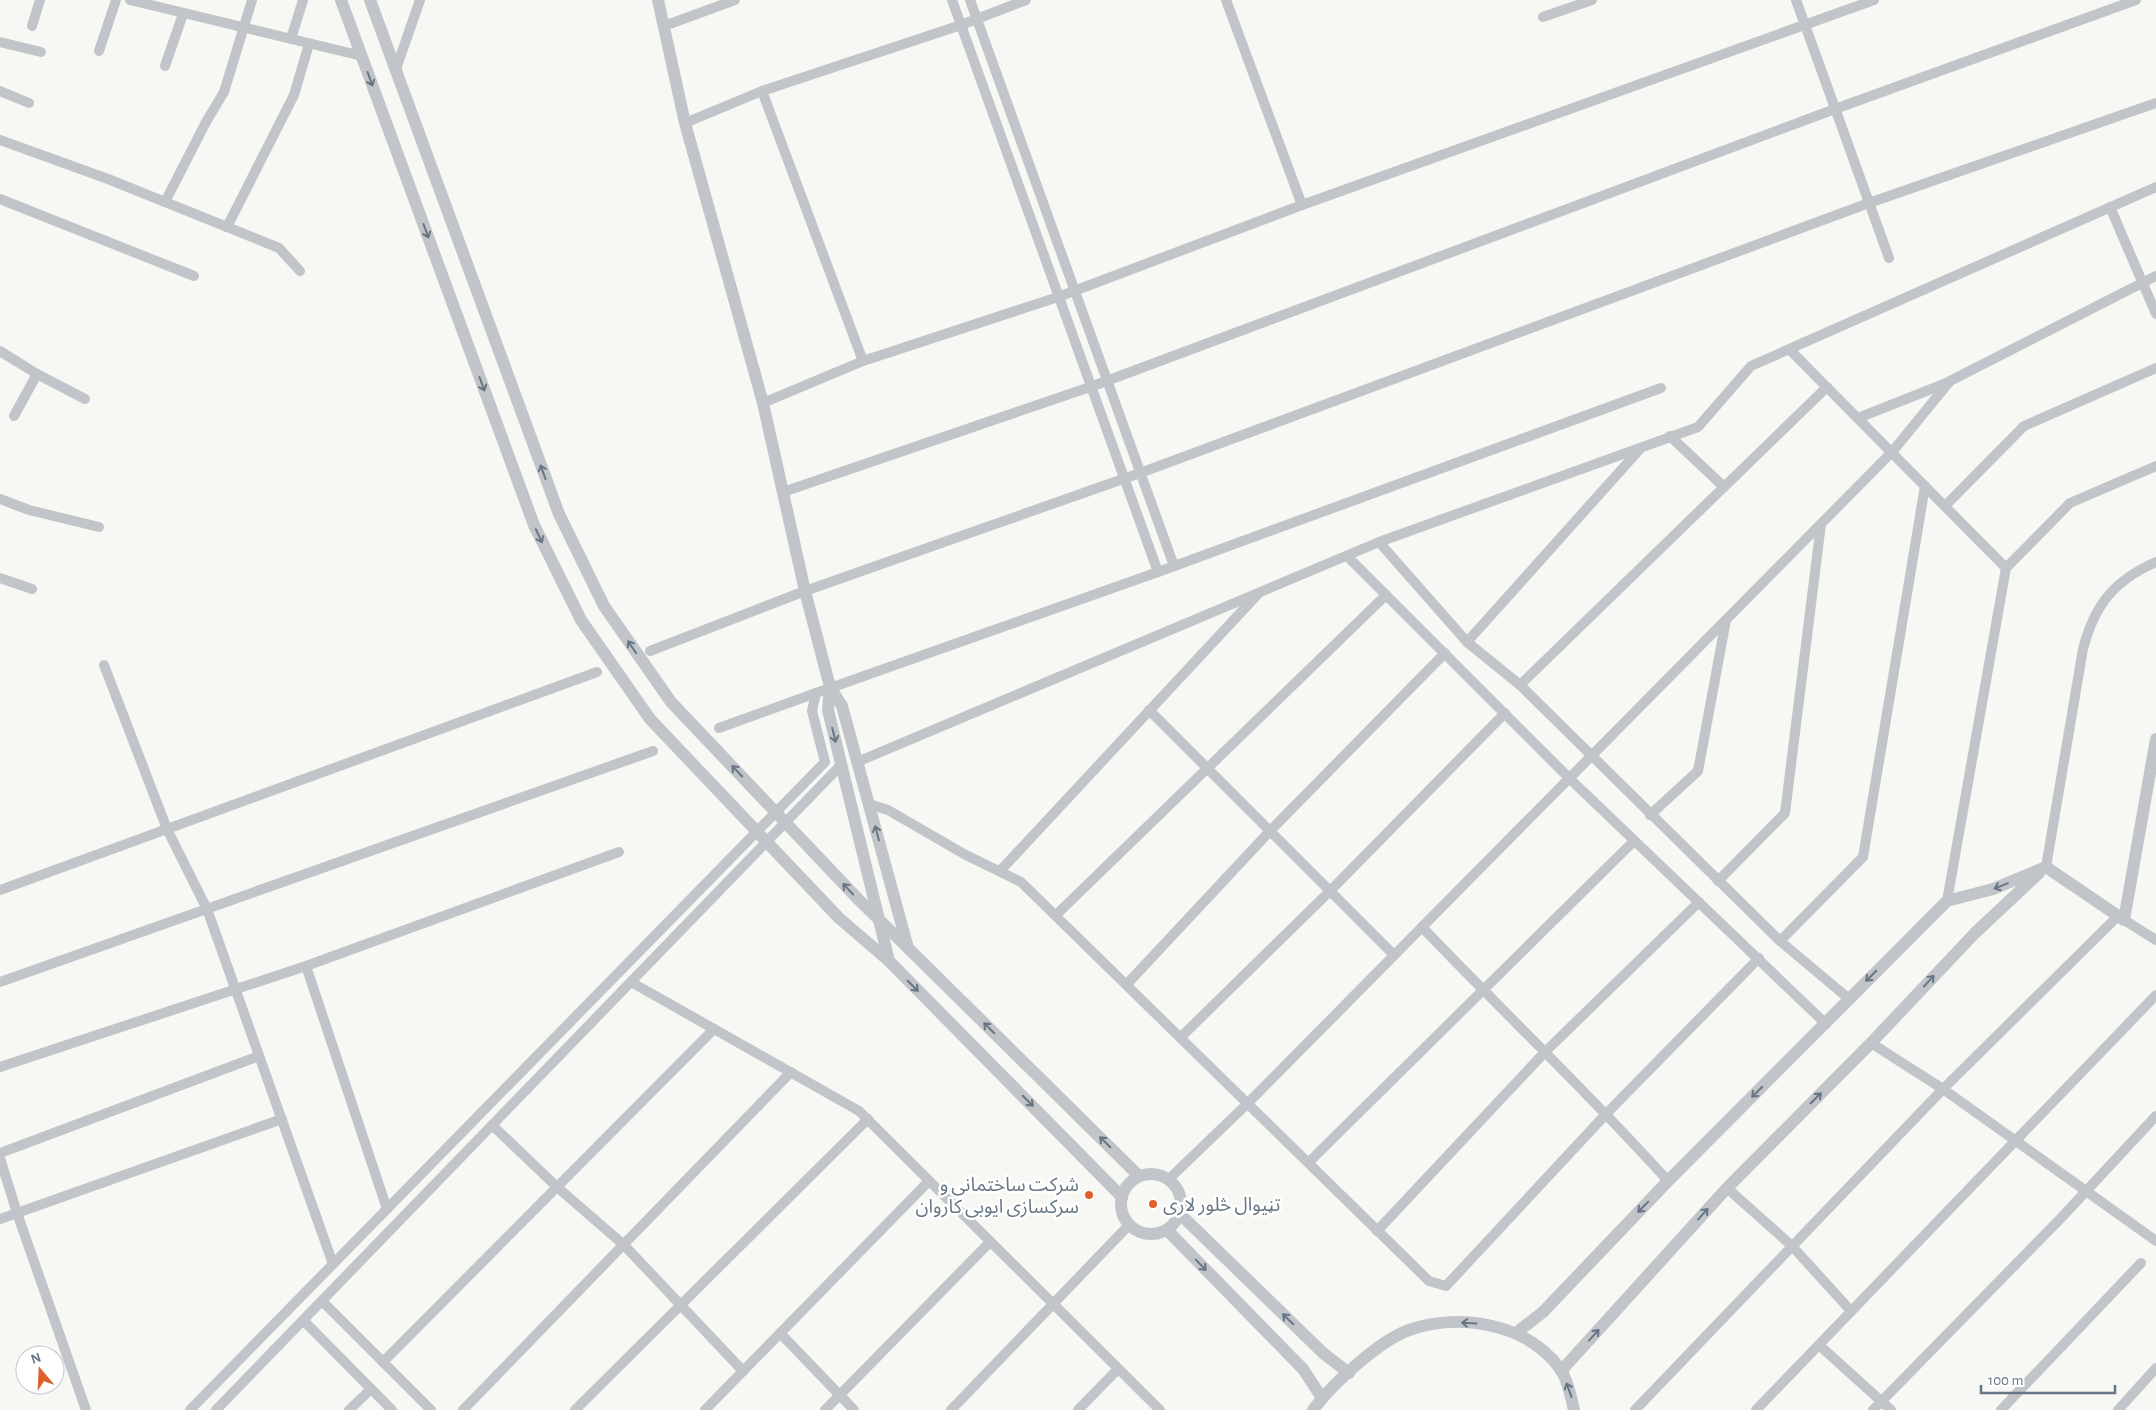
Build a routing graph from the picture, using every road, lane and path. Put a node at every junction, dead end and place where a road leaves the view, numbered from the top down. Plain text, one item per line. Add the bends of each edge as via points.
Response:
1 (40, 0) edge
2 (116, 0) edge
3 (130, 0) edge
4 (252, 0) edge
5 (304, 0) edge
6 (370, 0) edge
7 (420, 0) edge
8 (658, 0) edge
9 (736, 0) edge
10 (952, 0) edge
11 (970, 0) edge
12 (1026, 0) edge
13 (1226, 0) edge
14 (1592, 0) edge
15 (1796, 0) edge
16 (1874, 0) edge
17 (2136, 0) edge
18 (345, 1) edge
19 (183, 14) junction
20 (1543, 17) dead end
21 (977, 19) junction
22 (961, 25) junction
23 (1805, 25) junction
24 (32, 26) dead end
25 (664, 26) junction
26 (244, 29) junction
27 (291, 39) junction
28 (0, 42) edge
29 (309, 44) junction
30 (98, 51) dead end
31 (41, 52) dead end
32 (362, 56) junction
33 (165, 66) dead end
34 (396, 69) junction
35 (0, 91) edge
36 (762, 91) junction
37 (29, 103) dead end
38 (2156, 103) edge
39 (1835, 109) junction
40 (685, 123) junction
41 (0, 140) edge
42 (2156, 187) edge
43 (0, 199) edge
44 (165, 202) junction
45 (1869, 203) junction
46 (1302, 205) junction
47 (2110, 207) junction
48 (227, 227) junction
49 (1889, 258) dead end
50 (300, 272) dead end
51 (194, 276) dead end
52 (2156, 276) edge
53 (2142, 281) junction
54 (1075, 290) junction
55 (1058, 297) junction
56 (2156, 314) edge
57 (1790, 350) junction
58 (0, 351) edge
59 (862, 360) junction
60 (2156, 368) edge
61 (37, 374) junction
62 (1107, 381) junction
63 (1950, 381) junction
64 (1093, 386) junction
65 (1661, 388) dead end
66 (1827, 388) junction
67 (85, 398) dead end
68 (763, 403) junction
69 (14, 416) dead end
70 (1858, 418) junction
71 (1670, 436) junction
72 (1642, 447) junction
73 (1892, 452) junction
74 (2156, 466) edge
75 (1140, 473) junction
76 (1124, 479) junction
77 (1925, 486) junction
78 (1724, 487) junction
79 (783, 492) junction
80 (0, 499) edge
81 (1945, 506) junction
82 (1820, 524) junction
83 (99, 527) dead end
84 (1380, 542) junction
85 (1347, 556) junction
86 (2156, 562) edge
87 (1174, 566) junction
88 (2006, 568) junction
89 (1158, 572) junction
90 (0, 578) edge
91 (32, 589) dead end
92 (805, 591) junction
93 (1259, 593) junction
94 (1386, 595) junction
95 (1726, 619) junction
96 (1468, 642) junction
97 (650, 651) dead end
98 (1445, 653) junction
99 (104, 664) dead end
100 (597, 672) dead end
101 (1520, 685) junction
102 (830, 687) junction
103 (816, 693) junction
104 (1149, 710) junction
105 (1505, 713) junction
106 (719, 728) dead end
107 (2156, 739) edge
108 (653, 751) dead end
109 (1590, 756) junction
110 (857, 762) junction
111 (841, 765) junction
112 (1208, 769) junction
113 (1568, 778) junction
114 (869, 804) junction
115 (776, 812) junction
116 (1650, 815) junction
117 (786, 822) junction
118 (167, 829) junction
119 (757, 831) junction
120 (1270, 831) junction
121 (1634, 841) junction
122 (767, 842) junction
123 (619, 852) dead end
124 (2046, 867) junction
125 (1000, 870) junction
126 (1718, 880) junction
127 (0, 890) edge
128 (1330, 891) junction
129 (1947, 901) junction
130 (1699, 902) junction
131 (208, 908) junction
132 (1056, 915) junction
133 (2121, 918) junction
134 (879, 919) junction
135 (1422, 927) junction
136 (1780, 940) junction
137 (2156, 940) edge
138 (908, 948) junction
139 (1393, 954) junction
140 (1759, 958) junction
141 (889, 961) junction
142 (306, 966) junction
143 (0, 982) edge
144 (631, 982) junction
145 (1127, 984) junction
146 (236, 988) junction
147 (1483, 991) junction
148 (2156, 995) edge
149 (1848, 998) junction
150 (1826, 1024) junction
151 (714, 1029) junction
152 (1181, 1037) junction
153 (1871, 1043) junction
154 (1544, 1052) junction
155 (260, 1056) junction
156 (0, 1067) edge
157 (791, 1072) junction
158 (1943, 1089) junction
159 (1248, 1103) junction
160 (1606, 1113) junction
161 (2156, 1116) edge
162 (282, 1119) junction
163 (868, 1119) junction
164 (492, 1125) junction
165 (2015, 1141) junction
166 (0, 1153) edge
167 (0, 1158) edge
168 (1309, 1162) junction
169 (1139, 1176) junction
170 (1169, 1179) junction
171 (929, 1181) junction
172 (1668, 1181) junction
173 (557, 1188) junction
174 (1726, 1188) junction
175 (2085, 1190) junction
176 (1122, 1196) junction
177 (387, 1209) junction
178 (17, 1213) junction
179 (1180, 1214) junction
180 (0, 1219) edge
181 (1129, 1225) junction
182 (1167, 1230) junction
183 (1377, 1231) junction
184 (2156, 1241) edge
185 (990, 1242) junction
186 (624, 1245) junction
187 (1792, 1246) junction
188 (2141, 1262) dead end
189 (333, 1264) junction
190 (322, 1301) junction
191 (680, 1305) junction
192 (1052, 1305) junction
193 (1851, 1311) junction
194 (303, 1320) junction
195 (780, 1333) junction
196 (1516, 1333) junction
197 (1819, 1345) junction
198 (383, 1362) junction
199 (2156, 1368) edge
200 (1118, 1369) junction
201 (743, 1371) junction
202 (1561, 1371) junction
203 (1349, 1373) junction
204 (371, 1389) junction
205 (840, 1396) junction
206 (1322, 1398) junction
207 (1882, 1401) junction
208 (86, 1410) edge
209 (190, 1410) edge
210 (216, 1410) edge
211 (349, 1410) edge
212 (392, 1410) edge
213 (431, 1410) edge
214 (463, 1410) edge
215 (575, 1410) edge
216 (705, 1410) edge
217 (825, 1410) edge
218 (854, 1410) edge
219 (950, 1410) edge
220 (1078, 1410) edge
221 (1160, 1410) edge
222 (1314, 1410) edge
223 (1574, 1410) edge
224 (1635, 1410) edge
225 (1756, 1410) edge
226 (1873, 1410) edge
227 (1891, 1410) edge
228 (2001, 1410) edge
229 (2118, 1410) edge

1 - 24 street
2 - 30 street
3 - 19 street
4 - 26 street
5 - 27 street
6 - 34 street
7 - 34 street
8 - 25 street
9 - 25 street
10 - 22 street
11 - 21 street
12 - 21 street
13 - 46 street
14 - 20 street
15 - 23 street
16 - 23 street
17 - 39 street
18 - 32 street
19 - 26 street
19 - 33 street
21 - 22 street
21 - 54 street
22 - 36 street
22 - 55 street
23 - 39 street
23 - 46 street
25 - 40 street
26 - 27 street
26 - 44 street via 224,92
27 - 29 street
28 - 31 street
29 - 32 street
29 - 48 street via 294,95
32 -> 119 street via 534,525 581,620 650,719
115 -> 34 street via 671,702 604,606 559,514
35 - 37 street
36 - 40 street
36 - 59 street
38 - 45 street
39 - 45 street
39 - 62 street
40 - 68 street
41 - 44 street
42 - 47 street
43 - 51 street
44 - 48 street
45 - 49 street
45 - 75 street
46 - 54 street
47 - 53 street
47 - 57 street
48 - 50 street via 278,248
52 - 53 street
53 - 56 street
53 - 63 street
54 - 55 street
54 - 62 street
55 - 59 street
55 - 64 street
57 - 66 street
57 - 71 street via 1752,366 1698,427
58 - 61 street
59 - 68 street
60 - 81 street via 2024,426
61 - 67 street
61 - 69 street
62 - 64 street
62 - 75 street
63 - 70 street
63 - 73 street
64 - 76 street
64 - 79 street
65 - 87 street
66 - 70 street
66 - 78 street
68 - 79 street
70 - 73 street
71 - 72 street
71 - 78 street
72 - 84 street
72 - 96 street
73 - 77 street
73 - 82 street
74 - 88 street via 2070,503
75 - 76 street
75 - 87 street
76 - 89 street
76 - 92 street
77 - 81 street
77 - 136 street via 1862,857
78 - 101 street
79 - 92 street
80 - 83 street via 29,510
81 - 88 street
82 - 95 street
82 - 126 street via 1785,813
84 - 85 street
84 - 96 street
85 - 93 street
85 - 94 street
86 - 124 street via 2140,569 2116,587 2098,608 2088,628
87 - 89 street
88 - 129 street
89 - 102 street
90 - 91 street
92 - 97 street
92 - 102 street
93 - 104 street
93 - 110 street
94 - 98 street
94 - 112 street
95 - 109 street
95 - 116 street via 1698,771
96 - 101 street
98 - 105 street
98 - 120 street
99 - 118 street
100 - 118 street
101 - 109 street
102 - 103 street
102 - 110 street via 842,706
102 -> 111 street via 828,710
103 - 106 street
103 - 115 street via 812,711 825,762
104 - 112 street
104 - 125 street
105 - 113 street
105 - 128 street
107 - 133 street
108 - 131 street
109 - 113 street
109 - 116 street
110 - 114 street
111 - 117 street
111 - 134 street
112 - 120 street
112 - 132 street
113 - 121 street
113 - 135 street
114 - 125 street via 888,810 964,854
138 -> 114 street
115 - 117 street
115 - 119 street
116 - 126 street
117 - 122 street
134 -> 117 street
118 - 127 street
118 - 131 street
119 - 122 street
119 - 177 street
120 - 128 street
120 - 145 street
121 - 130 street
121 - 147 street
122 - 141 street via 839,918
122 - 144 street
123 - 142 street
124 -> 129 street via 1993,889
124 - 133 street
153 -> 124 street via 1975,933
125 - 132 street via 1021,882
126 - 136 street
128 - 139 street
128 - 152 street
129 -> 149 street
130 - 140 street
130 - 154 street
131 - 143 street
131 - 146 street
132 - 145 street
133 - 137 street
133 - 158 street
134 - 138 street
134 - 141 street
135 - 139 street
135 - 147 street
136 - 149 street
169 -> 138 street
139 - 159 street
140 - 150 street
140 - 160 street
141 -> 176 street
142 - 146 street
142 - 177 street
144 - 151 street
144 - 164 street
145 - 152 street
146 - 155 street
146 - 156 street
147 - 154 street
147 - 168 street
148 - 165 street
149 - 150 street
150 -> 172 street
151 - 157 street
151 - 173 street
152 - 159 street
153 - 158 street
174 -> 153 street
154 - 160 street
154 - 183 street
155 - 162 street
155 - 166 street
157 - 163 street
157 - 186 street
158 - 165 street
158 - 187 street
159 - 168 street
159 - 170 street
160 - 172 street
160 - 183 street via 1446,1286 1429,1281
161 - 175 street
162 - 178 street
162 - 189 street
163 - 171 street
163 - 191 street
164 - 173 street
164 - 190 street
165 - 175 street
165 - 193 street
167 - 178 street
168 - 183 street
169 - 170 street via 1150,1174
169 - 176 street via 1125,1188
170 - 179 street via 1180,1195
171 - 185 street
171 - 195 street
172 -> 196 street via 1543,1312
173 - 186 street
173 - 198 street
174 - 187 street
202 -> 174 street
175 - 184 street
175 - 207 street
176 - 181 street via 1121,1207
177 - 189 street
178 - 180 street
178 - 208 street
179 - 182 street
203 -> 179 street via 1323,1354
181 - 182 street via 1147,1234
181 - 192 street
182 -> 206 street via 1302,1369
185 - 192 street
185 - 205 street
186 - 191 street
186 - 214 street
187 - 193 street
187 - 224 street
188 - 228 street
189 - 209 street
190 - 194 street
190 - 198 street
191 - 201 street
191 - 215 street
192 - 200 street
192 - 219 street
193 - 197 street
194 - 204 street
194 - 210 street
195 - 201 street
195 - 205 street
196 - 202 street via 1541,1350
196 -> 203 street via 1478,1323 1442,1321 1408,1331 1378,1349
197 - 207 street
197 - 225 street
198 - 213 street
199 - 229 street
200 - 220 street
200 - 221 street
201 - 216 street
223 -> 202 street
203 - 206 street
204 - 211 street
204 - 212 street
205 - 217 street
205 - 218 street
206 - 222 street
207 - 226 street
207 - 227 street

